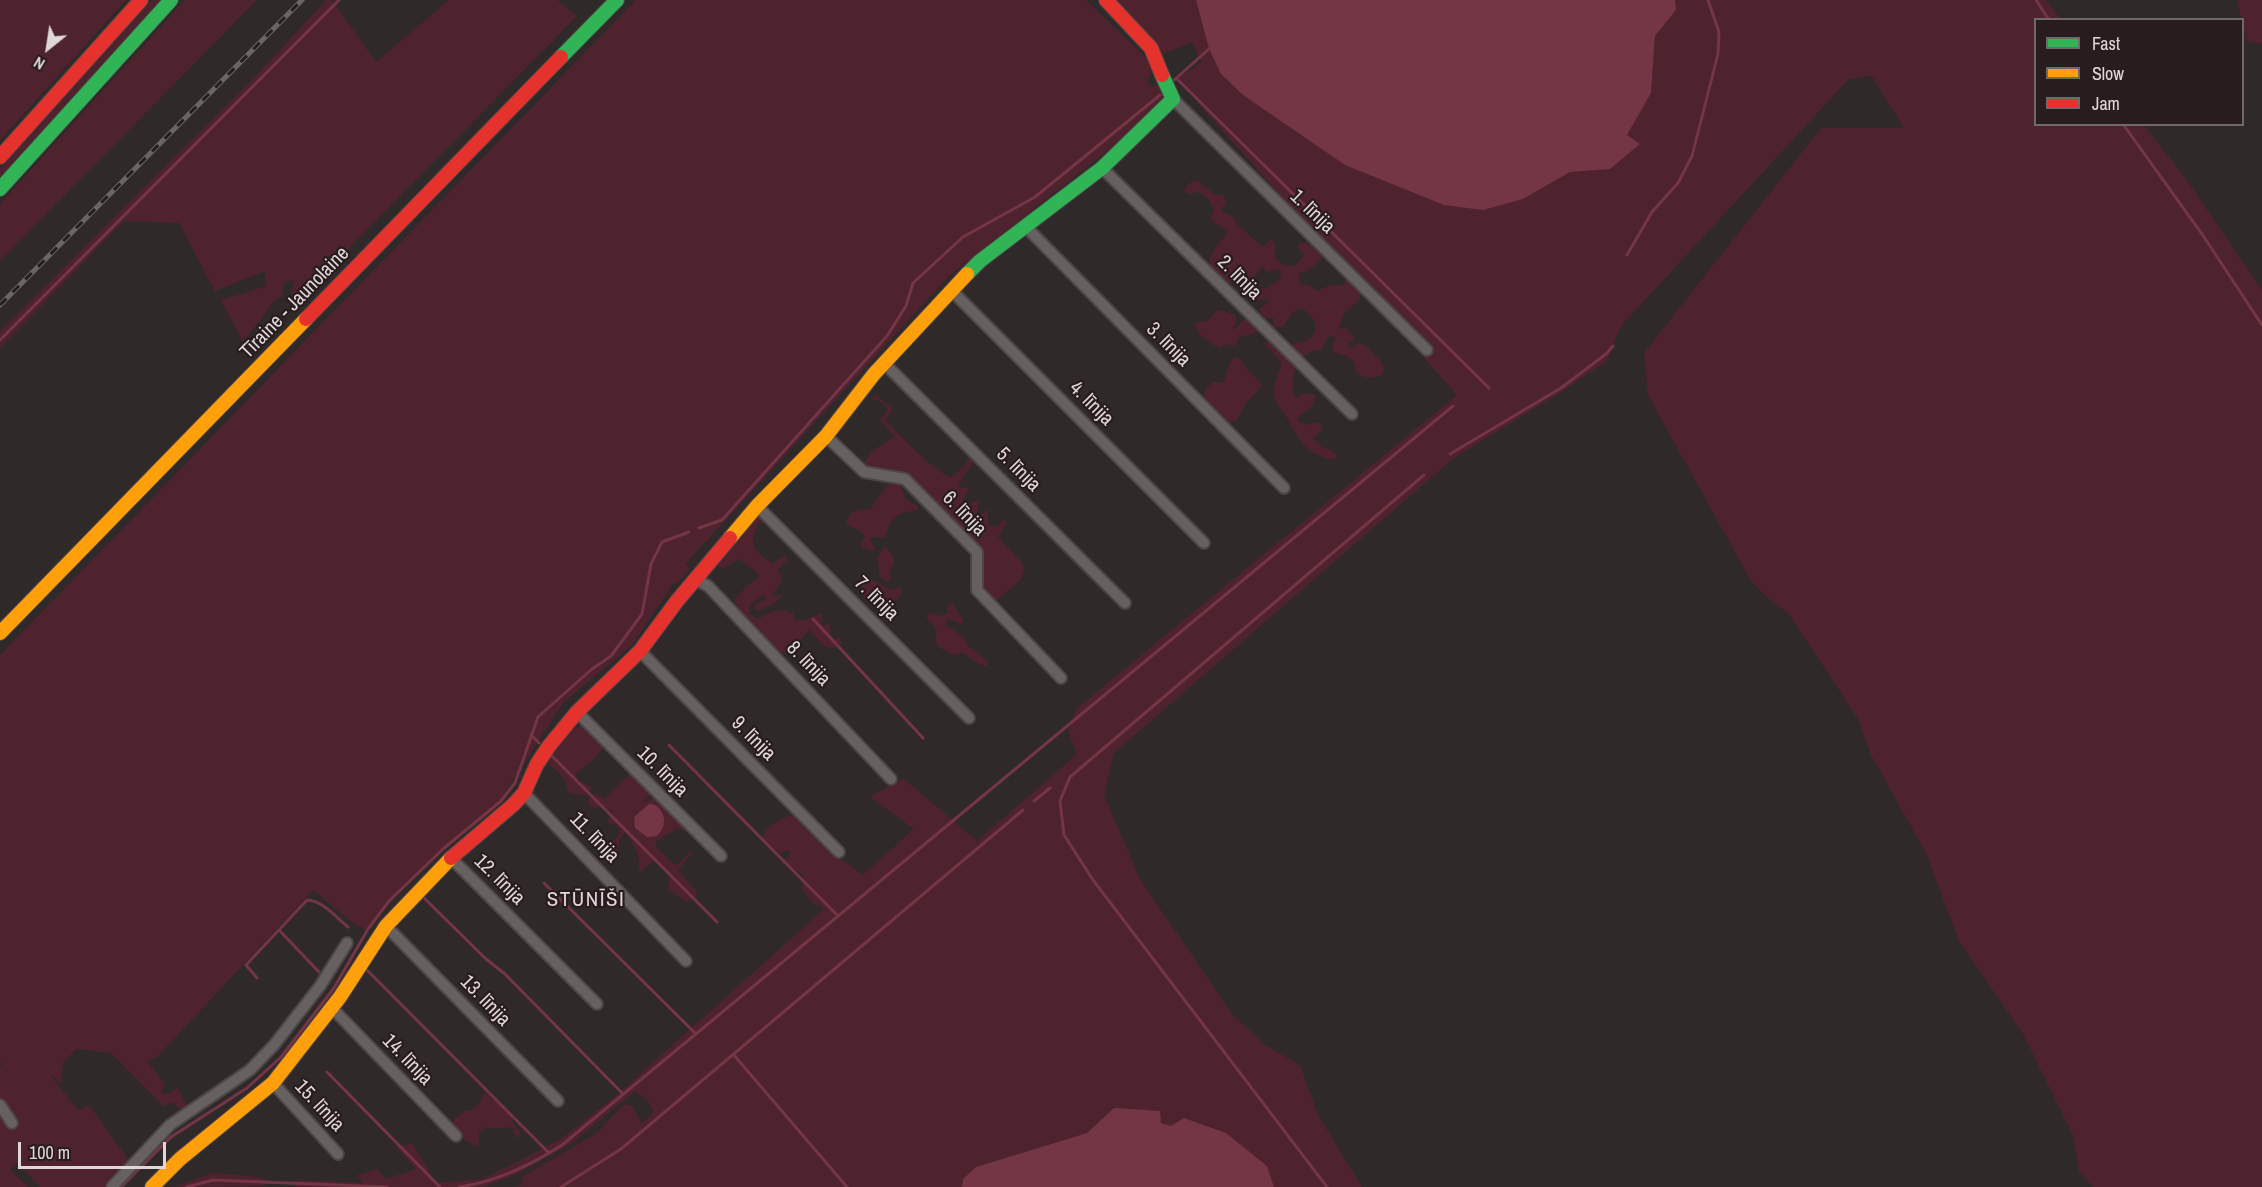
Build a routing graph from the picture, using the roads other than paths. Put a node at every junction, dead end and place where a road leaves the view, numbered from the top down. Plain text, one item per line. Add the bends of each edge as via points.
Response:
1 (141, 0) edge
2 (171, 0) edge
3 (617, 0) edge
4 (1106, 0) edge
5 (1173, 99) junction
6 (0, 157) edge
7 (1102, 168) junction
8 (0, 189) edge
9 (1026, 227) junction
10 (952, 291) junction
11 (1427, 350) dead end
12 (885, 364) junction
13 (1352, 414) dead end
14 (826, 436) junction
15 (1284, 488) dead end
16 (758, 506) junction
17 (1204, 543) dead end
18 (695, 579) junction
19 (1125, 603) dead end
20 (0, 633) edge
21 (640, 651) junction
22 (1061, 678) dead end
23 (577, 712) junction
24 (969, 718) dead end
25 (891, 778) dead end
26 (524, 793) junction
27 (839, 852) dead end
28 (721, 856) dead end
29 (451, 858) junction
30 (386, 926) junction
31 (347, 943) dead end
32 (686, 961) dead end
33 (597, 1004) dead end
34 (332, 1008) junction
35 (273, 1083) junction
36 (558, 1101) dead end
37 (0, 1105) edge
38 (12, 1123) dead end
39 (456, 1136) dead end
40 (338, 1154) dead end
41 (112, 1187) edge
42 (152, 1187) edge

1 - 6 main road
2 - 8 main road
3 - 20 main road, Tīraine - Jaunolaine
4 - 5 main road via 1150,48
5 - 7 main road
5 - 11 street, 1. līnija
7 - 9 main road
7 - 13 street, 2. līnija
9 - 10 main road via 980,261
9 - 15 street, 3. līnija
10 - 12 main road
10 - 17 street, 4. līnija
12 - 14 main road
12 - 19 street, 5. līnija
14 - 16 main road
14 - 22 street, 6. līnija via 864,472 905,479 977,552 977,590
16 - 18 main road
16 - 24 street, 7. līnija
18 - 21 main road
18 - 25 street, 8. līnija via 708,586
21 - 23 main road
21 - 27 street, 9. līnija
23 - 26 main road via 537,764
23 - 28 street, 10. līnija
26 - 29 main road
26 - 32 street, 11. līnija
29 - 30 main road
29 - 33 street, 12. līnija
30 - 34 main road
30 - 36 street, 13. līnija
31 - 41 street via 320,986 250,1070 170,1125
34 - 35 main road
34 - 39 street, 14. līnija
35 - 40 street, 15. līnija
35 - 42 main road
37 - 38 street

